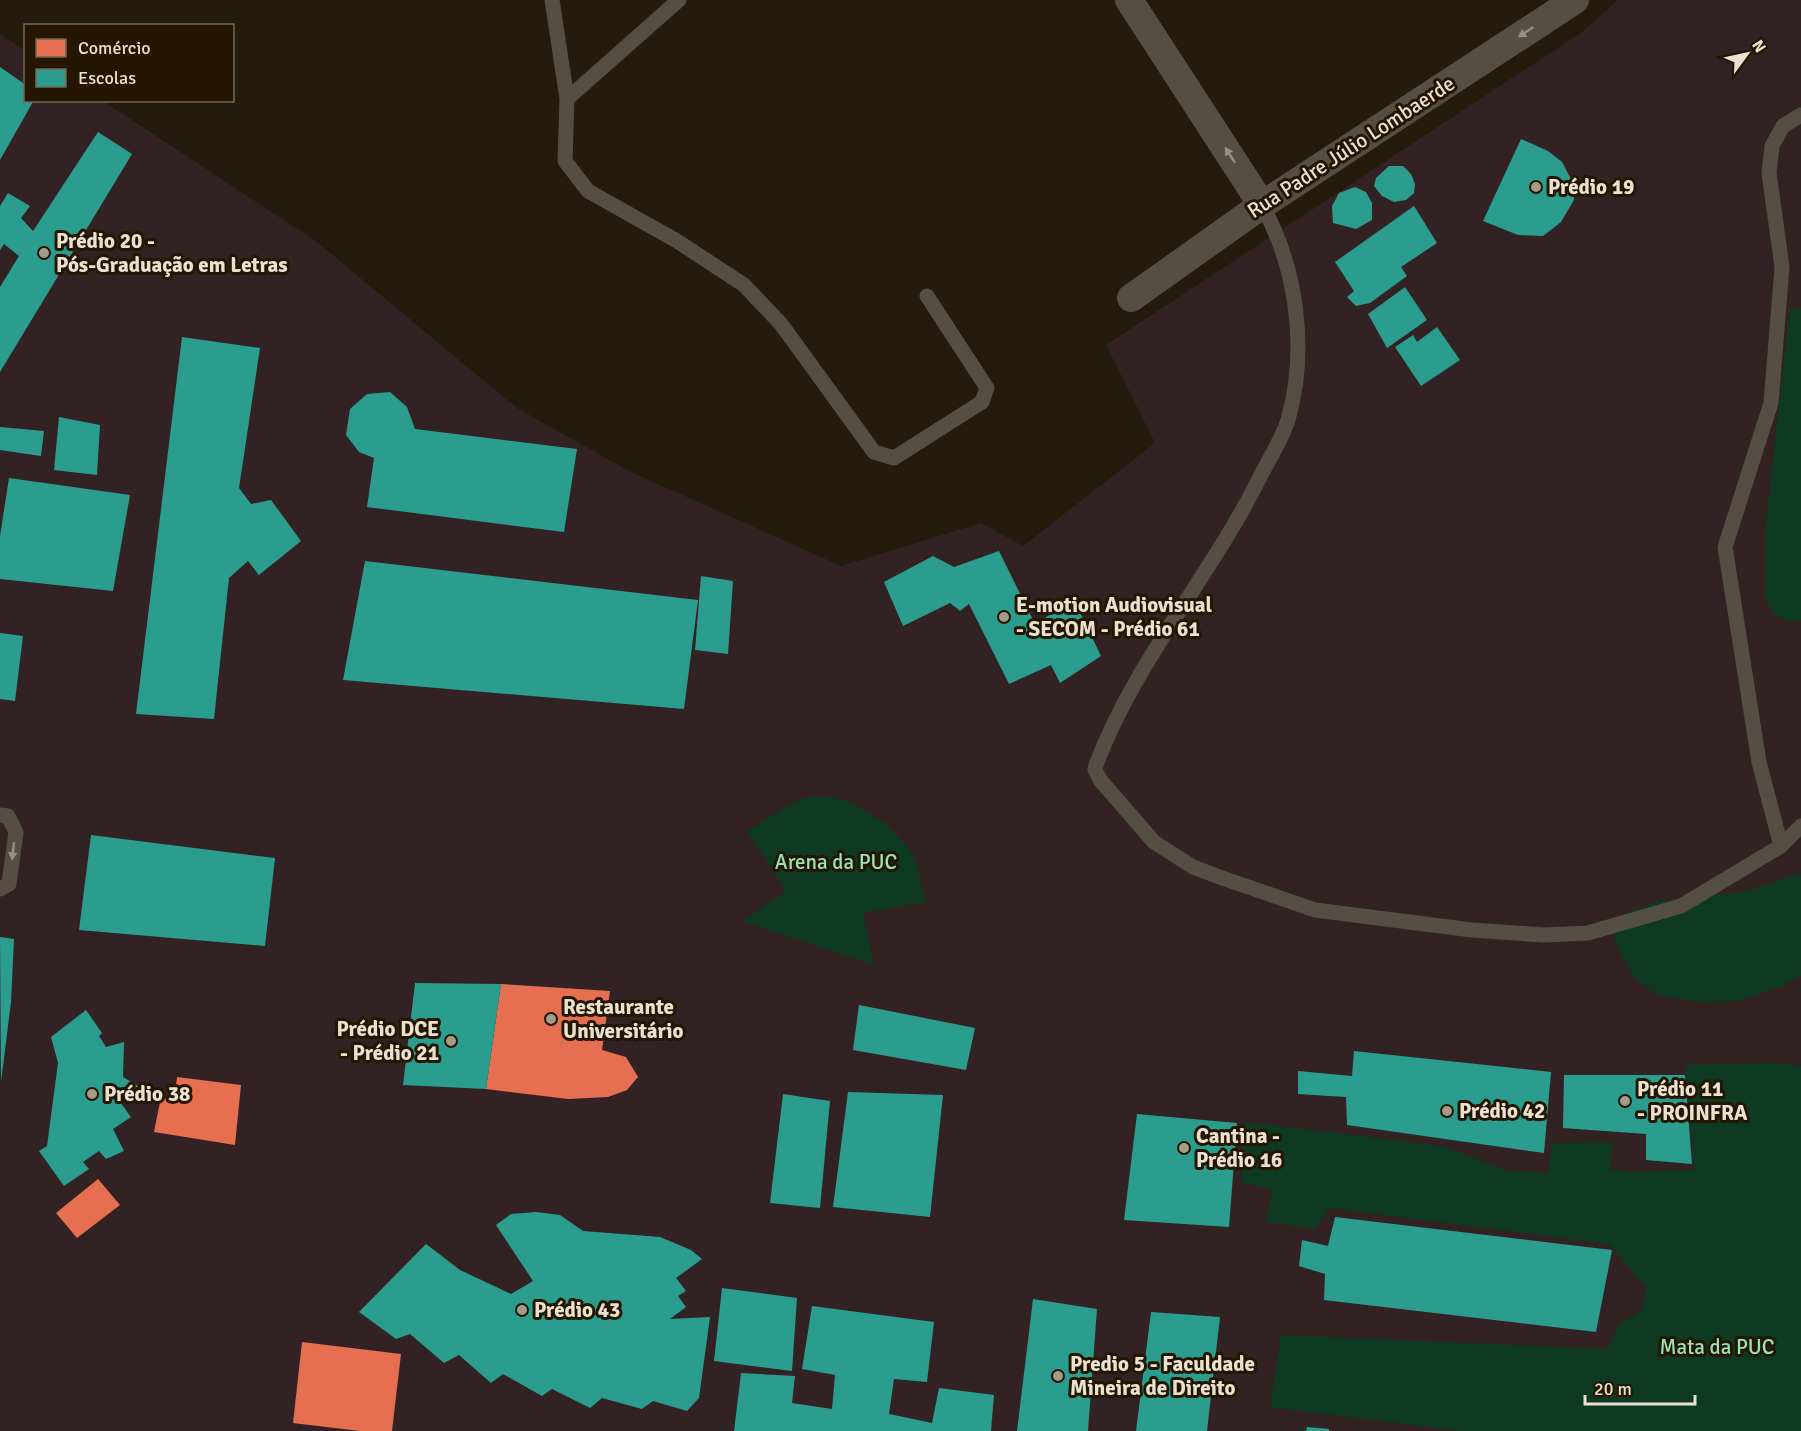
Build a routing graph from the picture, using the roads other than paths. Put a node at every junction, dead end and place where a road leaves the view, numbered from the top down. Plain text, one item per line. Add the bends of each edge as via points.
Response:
1 (552, 0) edge
2 (679, 0) edge
3 (1129, 0) edge
4 (1575, 0) edge
5 (567, 99) junction
6 (1801, 115) edge
7 (1262, 205) junction
8 (927, 296) dead end
9 (1131, 298) dead end
10 (0, 816) edge
11 (1801, 826) edge
12 (1781, 846) junction
13 (0, 888) edge

1 - 5 lane
2 - 5 lane
7 -> 3 street
4 -> 7 street, Rua Padre Júlio Lombaerde
5 - 8 lane via 566,161 588,191 744,285 781,324 874,452 894,458 982,402 987,388
6 - 12 lane via 1783,126 1772,146 1769,172 1782,267 1771,403 1725,547 1759,762
7 - 9 street, Rua Padre Júlio Lombaerde
7 - 12 lane via 1277,232 1296,301 1297,382 1287,422 1246,506 1134,685 1096,765 1101,781 1154,842 1193,867 1315,910 1472,930 1544,935 1588,933 1681,906
10 -> 13 lane via 8,816 16,832 9,884
11 - 12 lane

